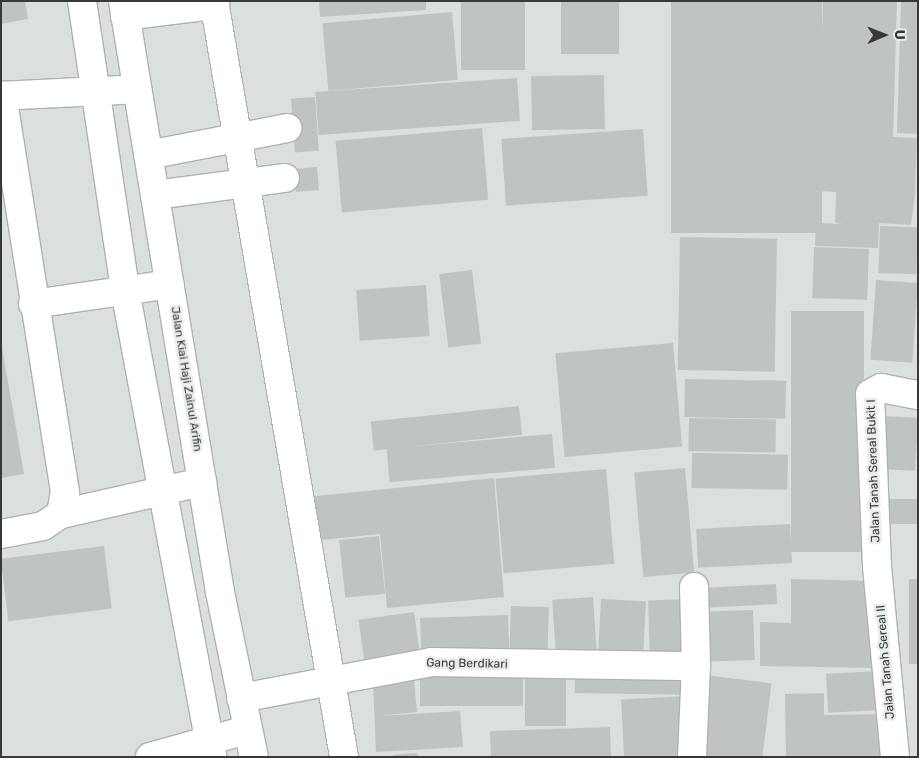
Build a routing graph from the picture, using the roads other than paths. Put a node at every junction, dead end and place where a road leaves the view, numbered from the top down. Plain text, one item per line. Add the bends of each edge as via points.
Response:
1 (82, 1) edge
2 (215, 3) edge
3 (124, 8) edge
4 (138, 89) junction
5 (94, 94) junction
6 (2, 96) edge
7 (287, 128) dead end
8 (238, 138) junction
9 (148, 155) junction
10 (285, 178) dead end
11 (246, 183) junction
12 (155, 195) junction
13 (170, 284) junction
14 (125, 290) junction
15 (32, 304) junction
16 (918, 395) edge
17 (202, 482) junction
18 (164, 489) junction
19 (61, 514) junction
20 (1, 534) edge
21 (877, 566) joint
22 (694, 587) dead end
23 (696, 666) junction
24 (331, 681) junction
25 (241, 698) junction
26 (247, 730) junction
27 (210, 748) edge
28 (150, 757) edge
29 (254, 757) edge
30 (344, 757) edge
31 (692, 757) edge
32 (896, 757) edge

1 - 5 main road
2 - 3 main road
2 - 8 main road
3 - 4 main road, Jalan Kiai Haji Zainul Arifin
4 - 5 main road
4 - 9 main road, Jalan Kiai Haji Zainul Arifin
5 - 6 main road
5 - 14 main road
6 - 15 main road
7 - 8 main road
8 - 9 main road
8 - 11 main road
9 - 12 main road, Jalan Kiai Haji Zainul Arifin
10 - 11 main road
11 - 12 main road
11 - 24 main road
12 - 13 main road, Jalan Kiai Haji Zainul Arifin
13 - 14 main road
13 - 17 main road, Jalan Kiai Haji Zainul Arifin
14 - 15 main road
14 - 18 main road
15 - 19 main road via 65,492
16 - 21 main road, Jalan Tanah Sereal Bukit I via 881,388 870,394
17 - 18 main road
17 - 25 main road, Jalan Kiai Haji Zainul Arifin
18 - 19 main road
18 - 27 main road
19 - 20 main road via 44,526
21 - 32 main road, Jalan Tanah Sereal II
22 - 23 main road
23 - 24 main road, Gang Berdikari via 431,662
23 - 31 main road
24 - 25 main road, Gang Berdikari
24 - 30 main road
25 - 26 main road, Jalan Kiai Haji Zainul Arifin
26 - 27 main road
26 - 29 main road, Jalan Kiai Haji Zainul Arifin
27 - 28 main road

